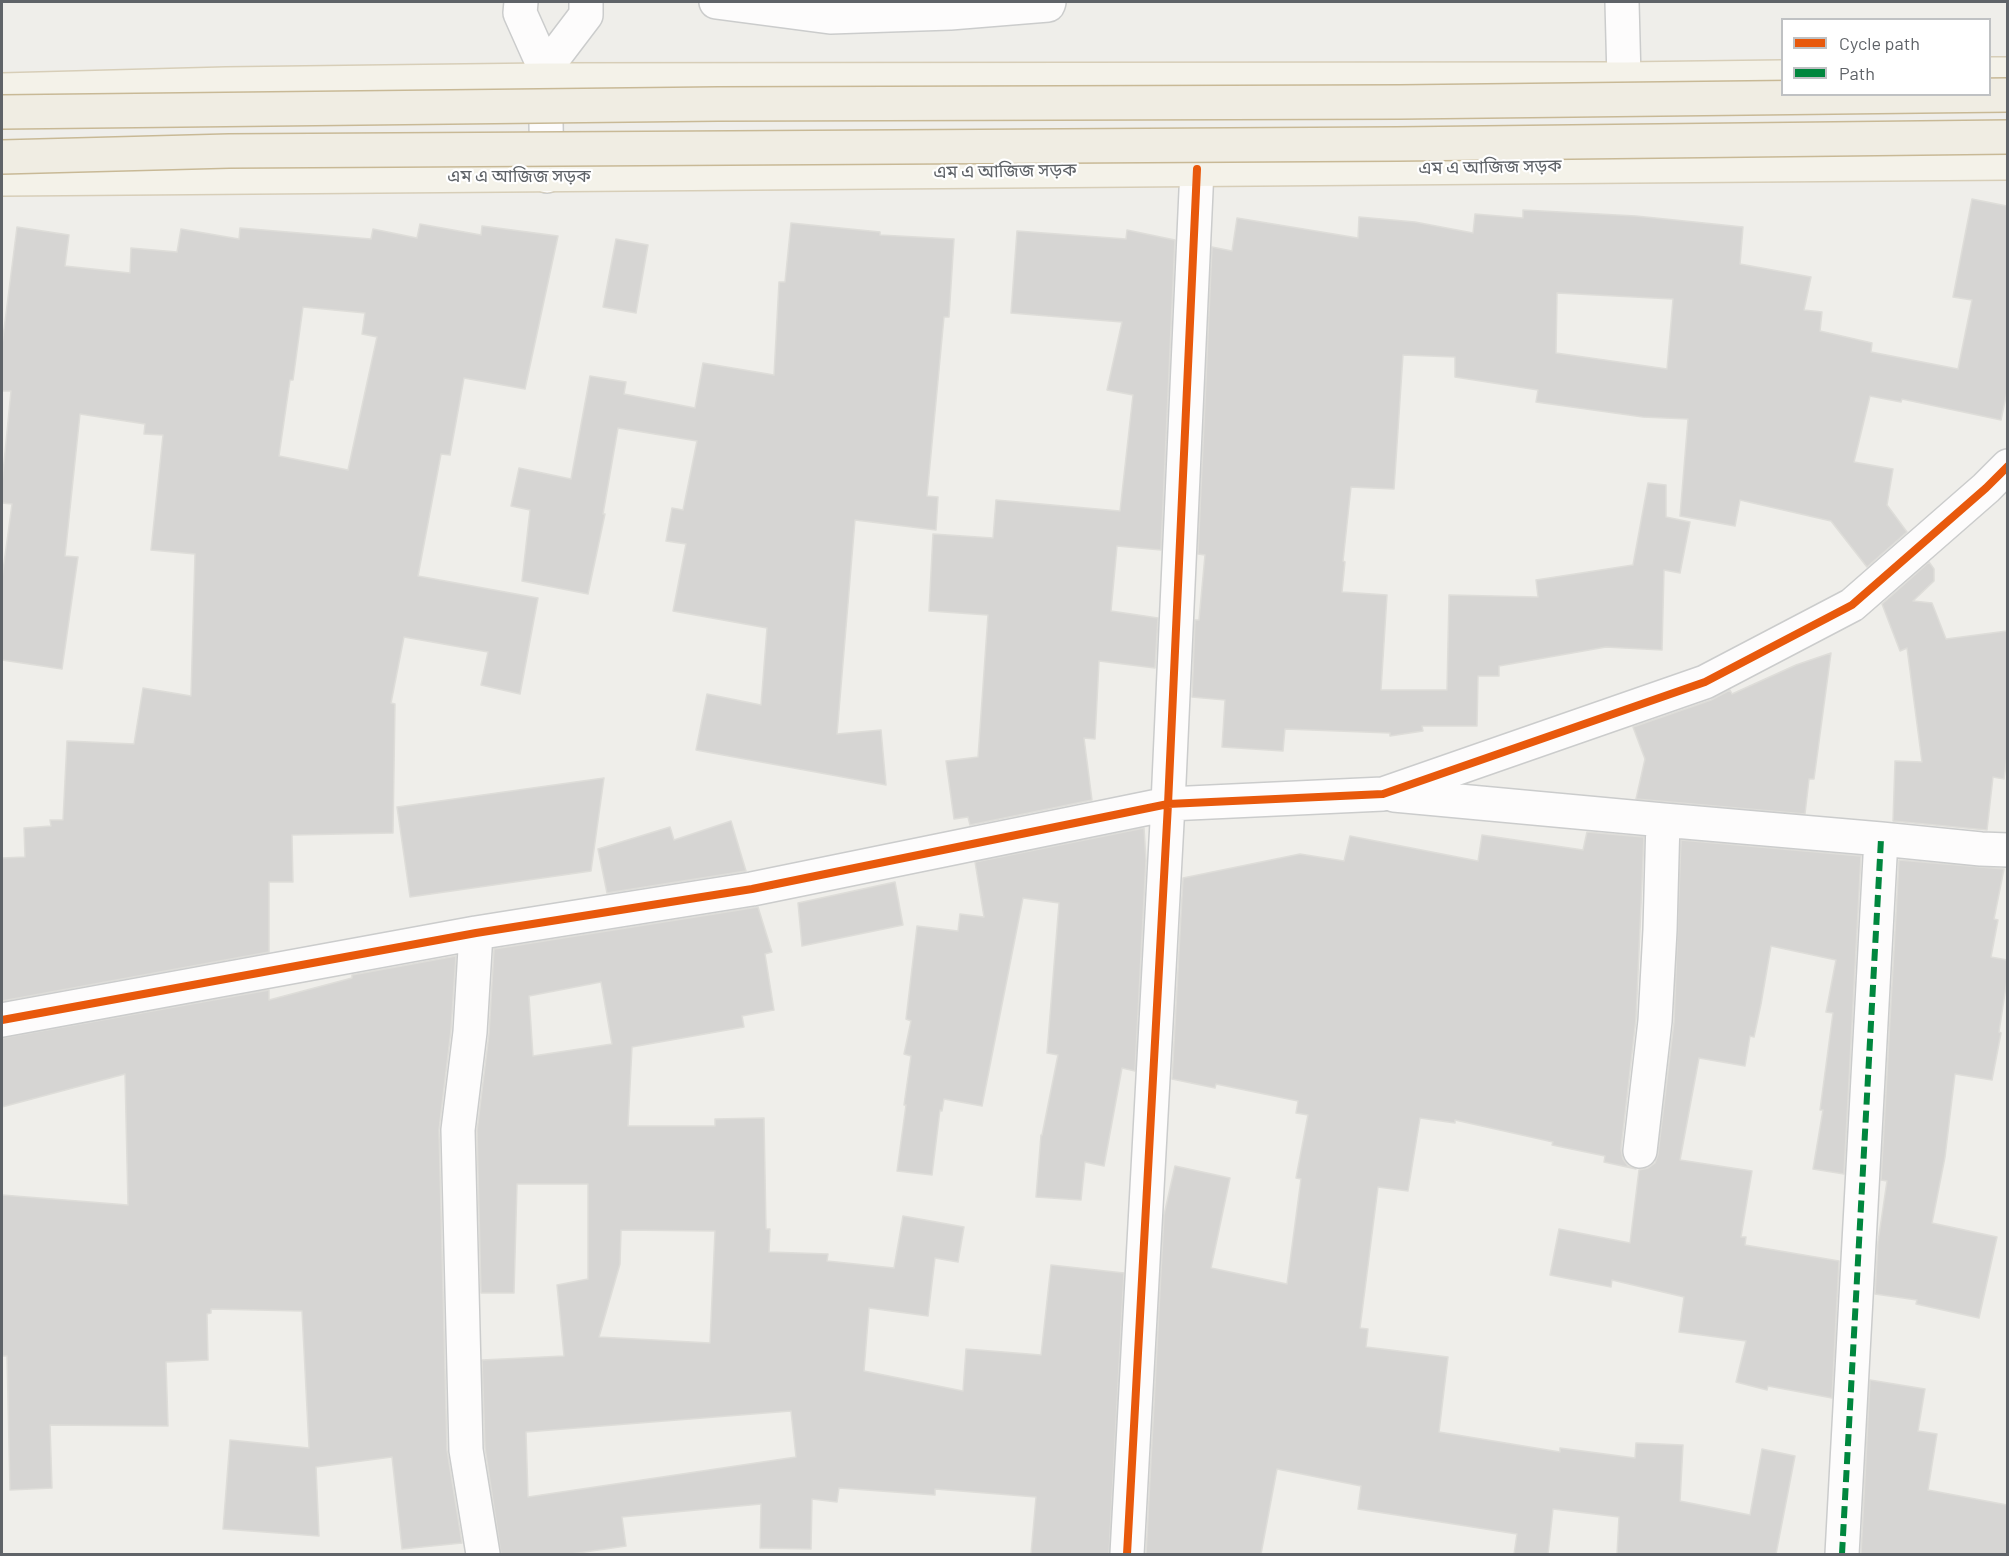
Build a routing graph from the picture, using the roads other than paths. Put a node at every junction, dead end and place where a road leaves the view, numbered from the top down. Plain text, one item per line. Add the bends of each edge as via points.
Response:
1 (521, 2) edge
2 (586, 2) edge
3 (717, 2) edge
4 (1049, 2) edge
5 (1622, 2) edge
6 (1991, 74) edge
7 (2007, 74) edge
8 (545, 75) junction
9 (1781, 77) edge
10 (1624, 79) junction
11 (2, 90) edge
12 (1991, 95) edge
13 (2007, 95) edge
14 (1924, 96) edge
15 (2, 112) edge
16 (2007, 137) edge
17 (2, 157) edge
18 (2007, 163) edge
19 (1197, 170) junction
20 (547, 176) junction
21 (2, 179) edge
22 (2007, 466) edge
23 (1383, 794) junction
24 (1168, 804) junction
25 (1663, 820) junction
26 (1881, 839) junction
27 (2007, 850) edge
28 (476, 933) junction
29 (2, 1020) edge
30 (1640, 1150) dead end
31 (483, 1554) edge
32 (1127, 1554) edge
33 (1842, 1554) edge

1 - 8 street via 520,13
2 - 8 street via 586,15
3 - 4 street via 830,17 982,11
5 - 10 street
6 - 7 main road
8 - 10 main road
8 - 11 main road
8 - 20 street
9 - 10 main road
12 - 13 highway, bridge
14 - 15 highway, bridge
16 - 17 highway, bridge via 229,151
18 - 19 main road, এম এ আজিজ সড়ক
19 - 20 main road, এম এ আজিজ সড়ক
19 - 24 street
20 - 21 main road, এম এ আজিজ সড়ক
22 - 23 street via 1852,604 1705,682
23 - 24 street
23 - 25 street
24 - 28 street via 752,889
24 - 32 street
25 - 26 street
25 - 30 street via 1655,1021
26 - 27 street
26 - 33 street
28 - 29 street
28 - 31 street via 470,1032 458,1130 466,1450

